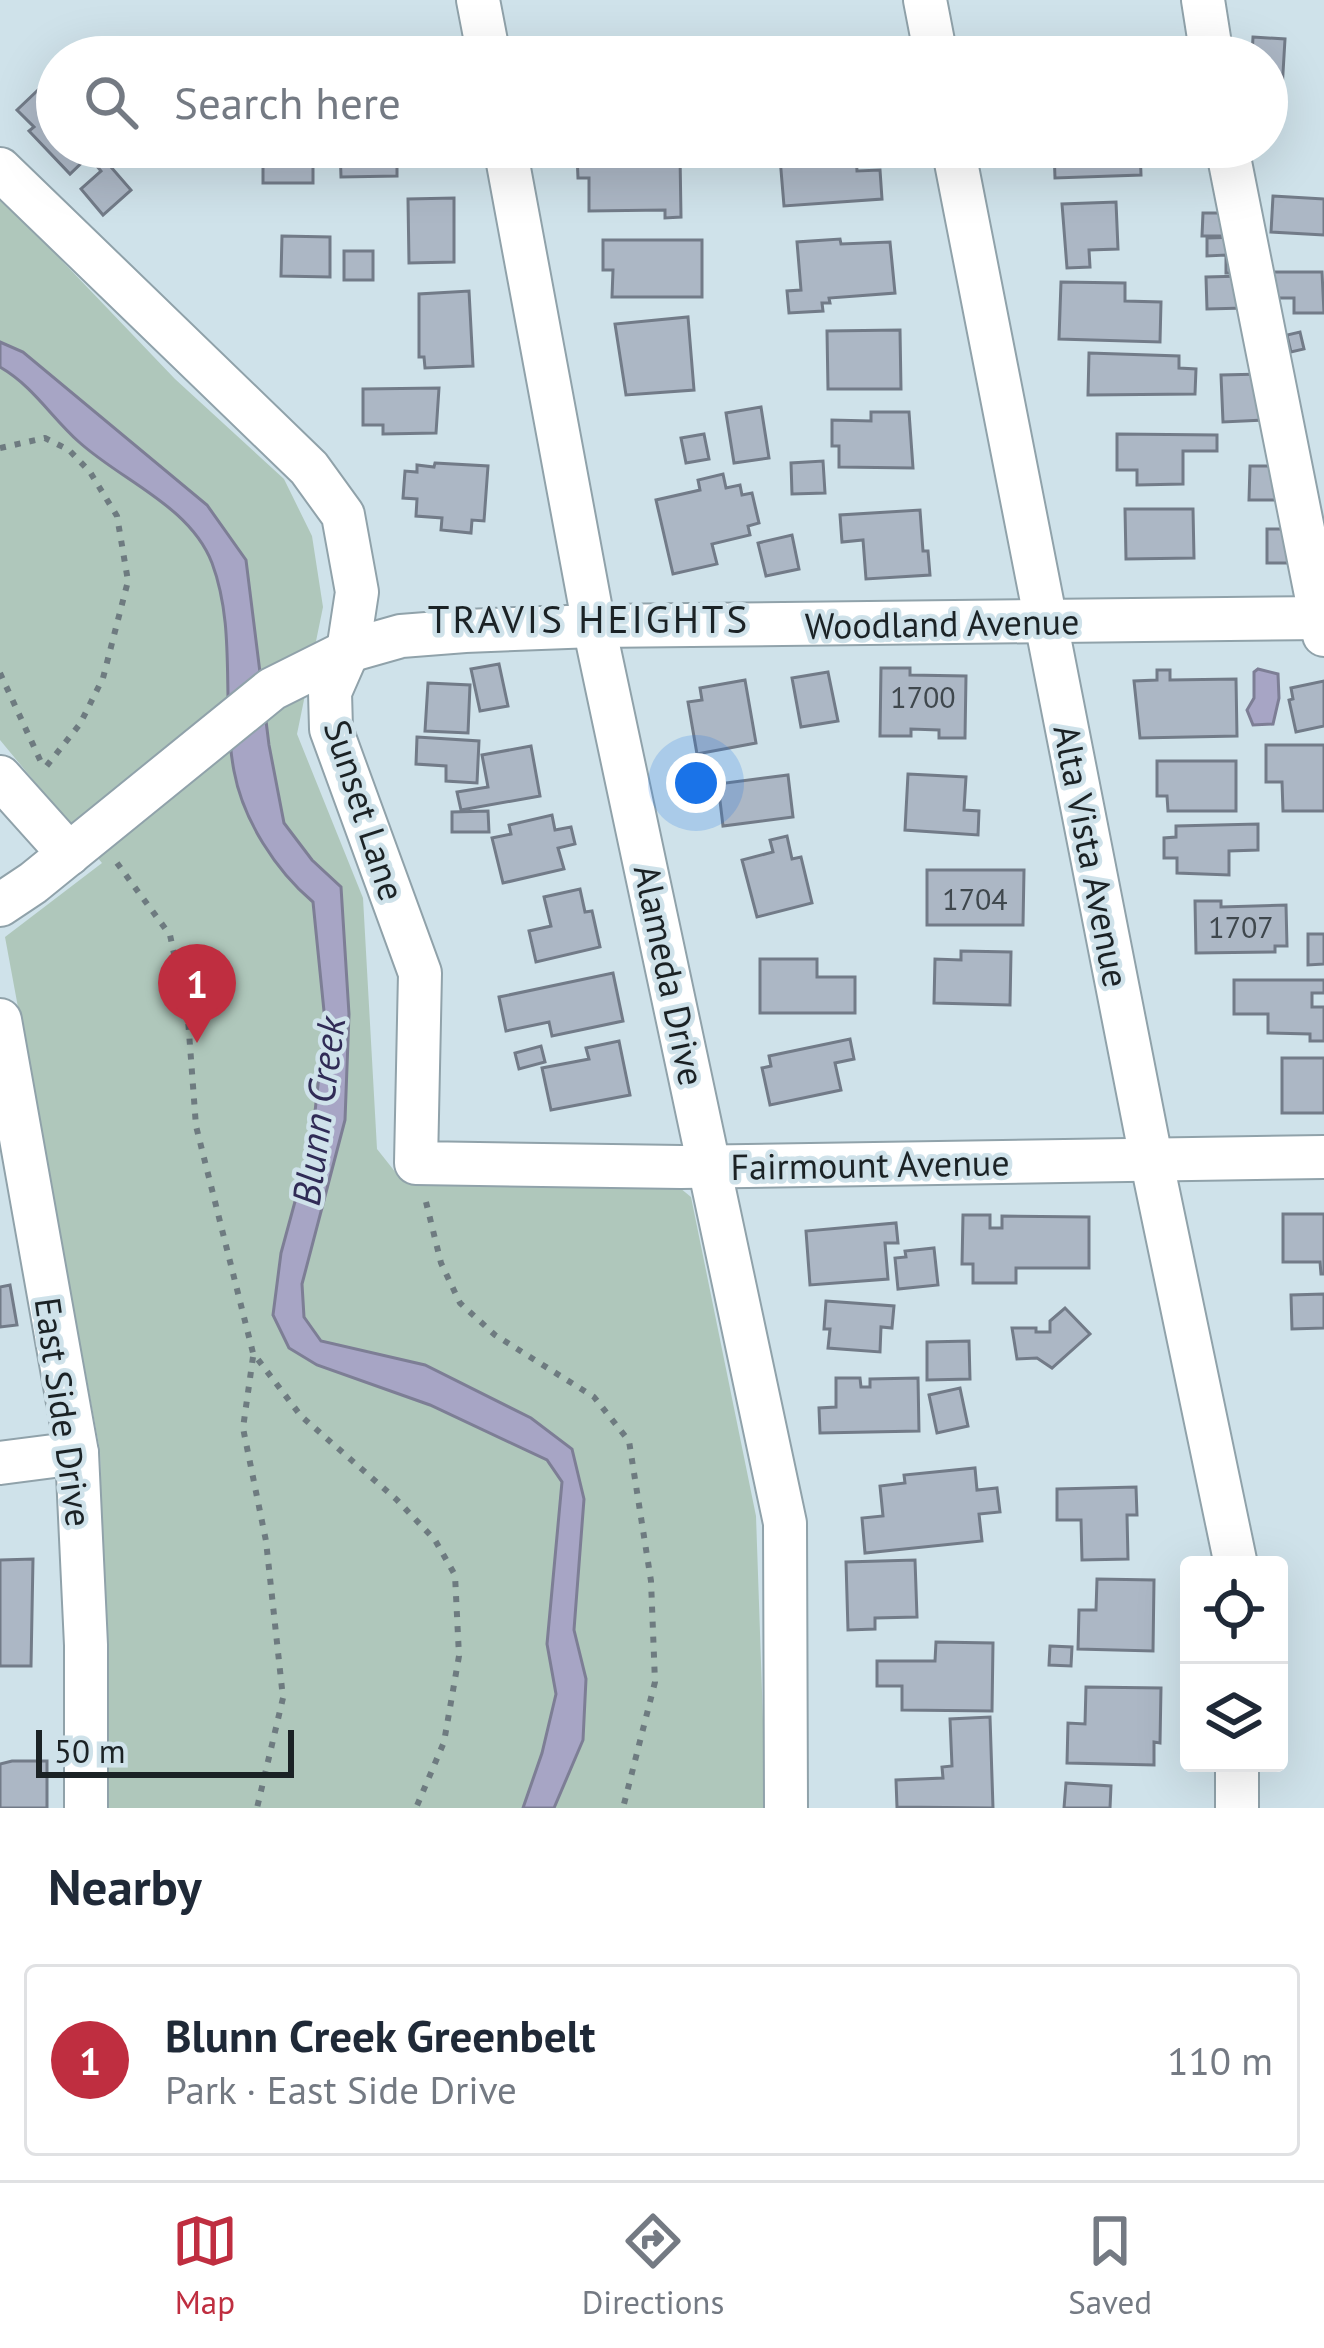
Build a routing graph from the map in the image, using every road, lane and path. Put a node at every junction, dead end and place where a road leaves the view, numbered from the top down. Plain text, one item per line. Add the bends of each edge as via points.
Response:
1 (478, 0) edge
2 (925, 0) edge
3 (1203, 0) edge
4 (485, 36) edge
5 (932, 36) edge
6 (1209, 36) edge
7 (509, 168) edge
8 (957, 168) edge
9 (1231, 168) edge
10 (0, 169) edge
11 (0, 448) edge
12 (1046, 622) junction
13 (1323, 624) edge
14 (594, 626) junction
15 (331, 658) junction
16 (0, 673) edge
17 (0, 777) edge
18 (69, 854) junction
19 (117, 863) dead end
20 (0, 905) edge
21 (0, 1020) edge
22 (1324, 1157) edge
23 (1151, 1158) junction
24 (416, 1163) junction
25 (711, 1167) junction
26 (253, 1354) junction
27 (77, 1453) junction
28 (0, 1463) edge
29 (1233, 1556) edge
30 (1237, 1772) edge
31 (86, 1808) edge
32 (257, 1808) edge
33 (416, 1808) edge
34 (622, 1808) edge
35 (786, 1808) edge
36 (1237, 1808) edge

1 - 4 street
2 - 5 street
3 - 6 street
7 - 14 street, Alameda Drive
8 - 12 street, Alta Vista Avenue
9 - 13 street
10 - 15 street, Sunset Lane via 309,468 343,515 357,592
11 - 16 path via 45,438 80,461 117,516 128,581 104,678 46,768
12 - 13 street, Woodland Avenue
12 - 14 street, Woodland Avenue
12 - 23 street, Alta Vista Avenue
14 - 15 street, Woodland Avenue via 401,636
14 - 25 street, Alameda Drive
15 - 18 street, Woodland Avenue via 272,689
15 - 24 street, Sunset Lane via 331,729 420,973
17 - 18 street
18 - 20 street, Woodland Avenue
19 - 26 path via 170,935 188,1019 196,1126
21 - 27 street, East Side Drive
22 - 23 street, Fairmount Avenue
23 - 25 street, Fairmount Avenue
23 - 29 street, Alta Vista Avenue
24 - 25 street, Fairmount Avenue
24 - 34 path via 460,1303 495,1335 594,1397 628,1441 651,1581 655,1682
25 - 35 street, Alameda Drive via 785,1523
26 - 32 path via 243,1428 266,1541 283,1698
26 - 33 path via 302,1416 434,1540 455,1575 459,1656 444,1742
27 - 28 street
27 - 31 street, East Side Drive
30 - 36 street

